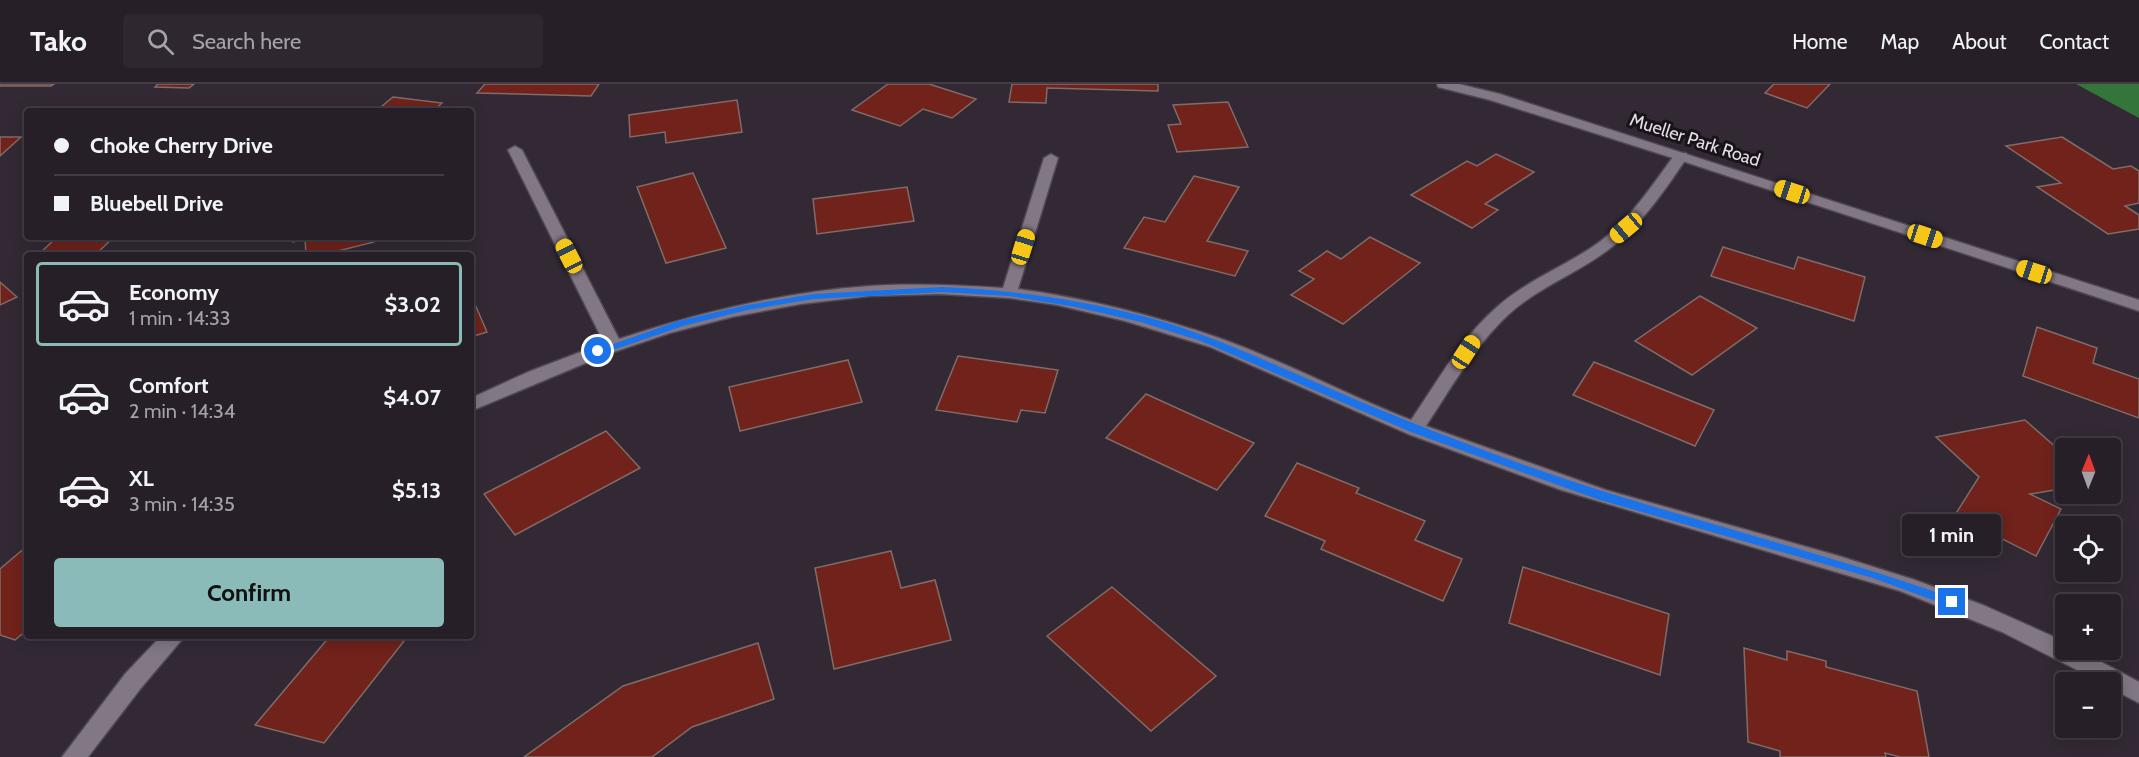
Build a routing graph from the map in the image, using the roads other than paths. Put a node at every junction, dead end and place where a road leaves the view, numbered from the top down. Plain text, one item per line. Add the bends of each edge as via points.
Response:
1 (1443, 84) edge
2 (515, 150) dead end
3 (1682, 156) junction
4 (1051, 158) dead end
5 (1009, 293) junction
6 (2139, 306) edge
7 (614, 346) junction
8 (474, 404) edge
9 (1414, 429) junction
10 (171, 639) edge
11 (2139, 693) edge
12 (74, 757) edge

1 - 3 street, Mueller Park Road
2 - 7 street
3 - 6 street, Mueller Park Road
3 - 9 street via 1626,228 1502,310 1476,336
4 - 5 street
5 - 7 street via 943,289 813,297 681,323
5 - 9 street via 1143,319 1204,339
7 - 8 street via 566,362
9 - 11 street via 1604,497 1874,574 1941,598 2033,637
10 - 12 street

